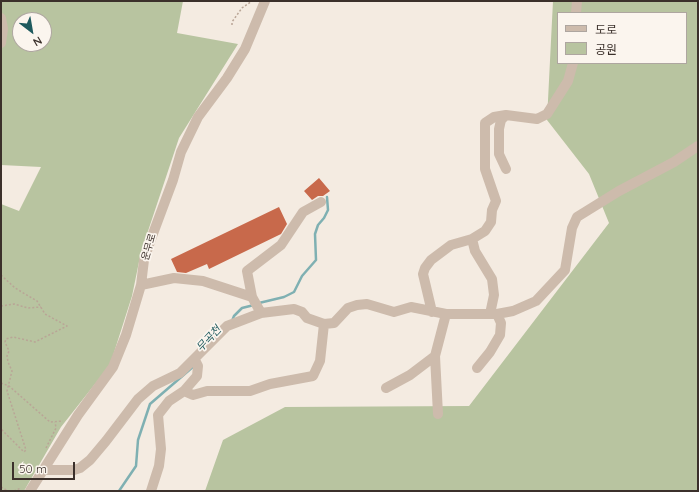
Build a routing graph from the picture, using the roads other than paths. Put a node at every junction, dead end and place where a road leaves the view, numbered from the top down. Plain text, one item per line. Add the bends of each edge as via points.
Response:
1 (265, 1) edge
2 (577, 1) edge
3 (576, 12) edge
4 (1, 18) edge
5 (1, 42) edge
6 (573, 64) edge
7 (506, 115) junction
8 (698, 146) edge
9 (506, 169) dead end
10 (321, 202) dead end
11 (472, 239) junction
12 (141, 285) junction
13 (252, 297) junction
14 (261, 312) junction
15 (432, 312) junction
16 (446, 314) junction
17 (493, 314) junction
18 (324, 324) junction
19 (435, 356) junction
20 (196, 363) junction
21 (477, 368) dead end
22 (386, 388) dead end
23 (184, 391) junction
24 (438, 414) dead end
25 (44, 470) junction
26 (30, 491) edge
27 (151, 491) edge

1 - 12 street, 운무로 via 245,49 198,117 181,152 150,239
2 - 3 street
4 - 5 street
6 - 7 street via 568,81 547,114 537,119
7 - 9 street via 501,120 499,129 499,154
7 - 11 street via 494,117 485,123 485,169 496,201 491,222 485,231
8 - 17 street via 577,217 572,228 565,270 536,302 513,311
10 - 13 street via 303,212 281,245 247,271
11 - 15 street via 451,245 430,260 423,274
11 - 17 street via 475,251 492,279
12 - 13 street via 174,278 203,282
12 - 25 street, 운무로 via 113,367 78,415
13 - 14 street
14 - 18 street via 294,309 302,312 306,318
14 - 20 street via 227,326
15 - 16 street
15 - 18 street via 411,307 394,312 367,304 357,304 348,308 334,323
16 - 17 street
16 - 19 street
17 - 21 street via 501,323 500,335
18 - 23 street via 320,361 313,376 270,384 250,391 207,392 193,395
19 - 22 street via 410,375
19 - 24 street
20 - 23 street via 197,376
20 - 25 street via 152,386 138,399 90,460 80,468
23 - 27 street via 169,401 158,415 161,449
25 - 26 street, 운무로

